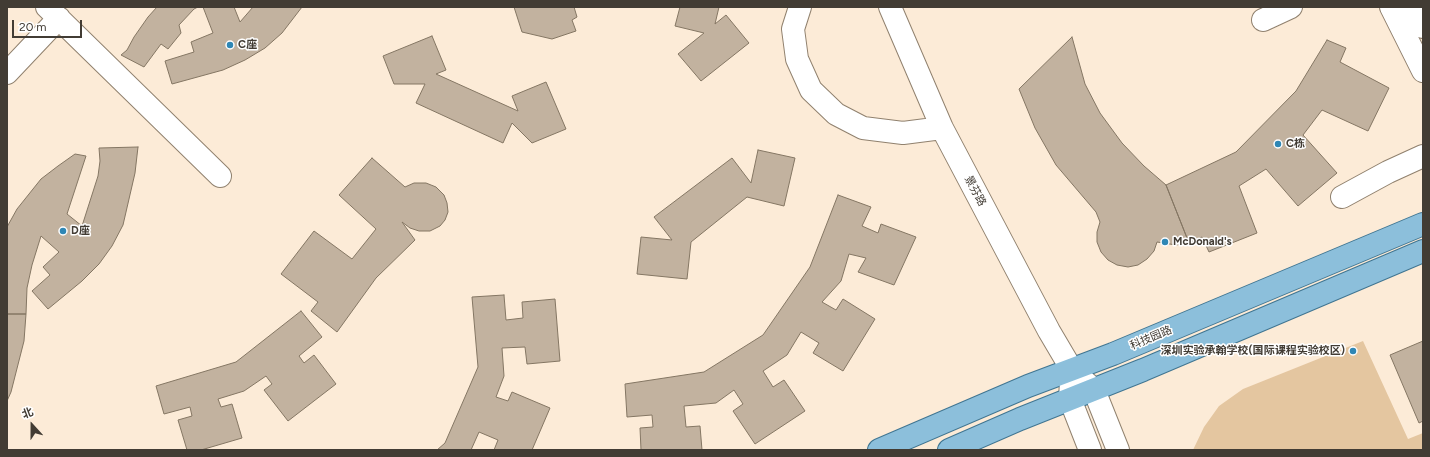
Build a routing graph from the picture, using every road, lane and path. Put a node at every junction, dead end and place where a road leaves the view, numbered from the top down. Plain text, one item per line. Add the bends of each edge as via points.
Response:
1 (800, 7) edge
2 (890, 7) edge
3 (1291, 7) edge
4 (1390, 7) edge
5 (1412, 7) edge
6 (53, 12) edge
7 (1263, 20) dead end
8 (1423, 28) edge
9 (1423, 71) edge
10 (7, 73) edge
11 (942, 128) junction
12 (1423, 156) edge
13 (220, 176) dead end
14 (1342, 197) dead end
15 (1423, 224) edge
16 (1423, 251) edge
17 (1072, 370) junction
18 (1094, 390) junction
19 (1070, 399) junction
20 (879, 450) edge
21 (949, 450) edge
22 (1090, 450) edge
23 (1118, 450) edge

1 - 11 street via 793,29 797,59 811,90 836,114 863,128 903,133
2 - 11 street, 景芬路
3 - 7 street
4 - 9 street
5 - 8 street
6 - 10 street
6 - 13 street
11 - 17 street, 景芬路
12 - 14 street
15 - 17 main road, 科技园路
16 - 18 main road
17 - 18 street, 景芬路
17 - 19 street
17 - 20 main road, 科技园路
18 - 19 main road
18 - 23 street, 景芬路
19 - 21 main road
19 - 22 street

